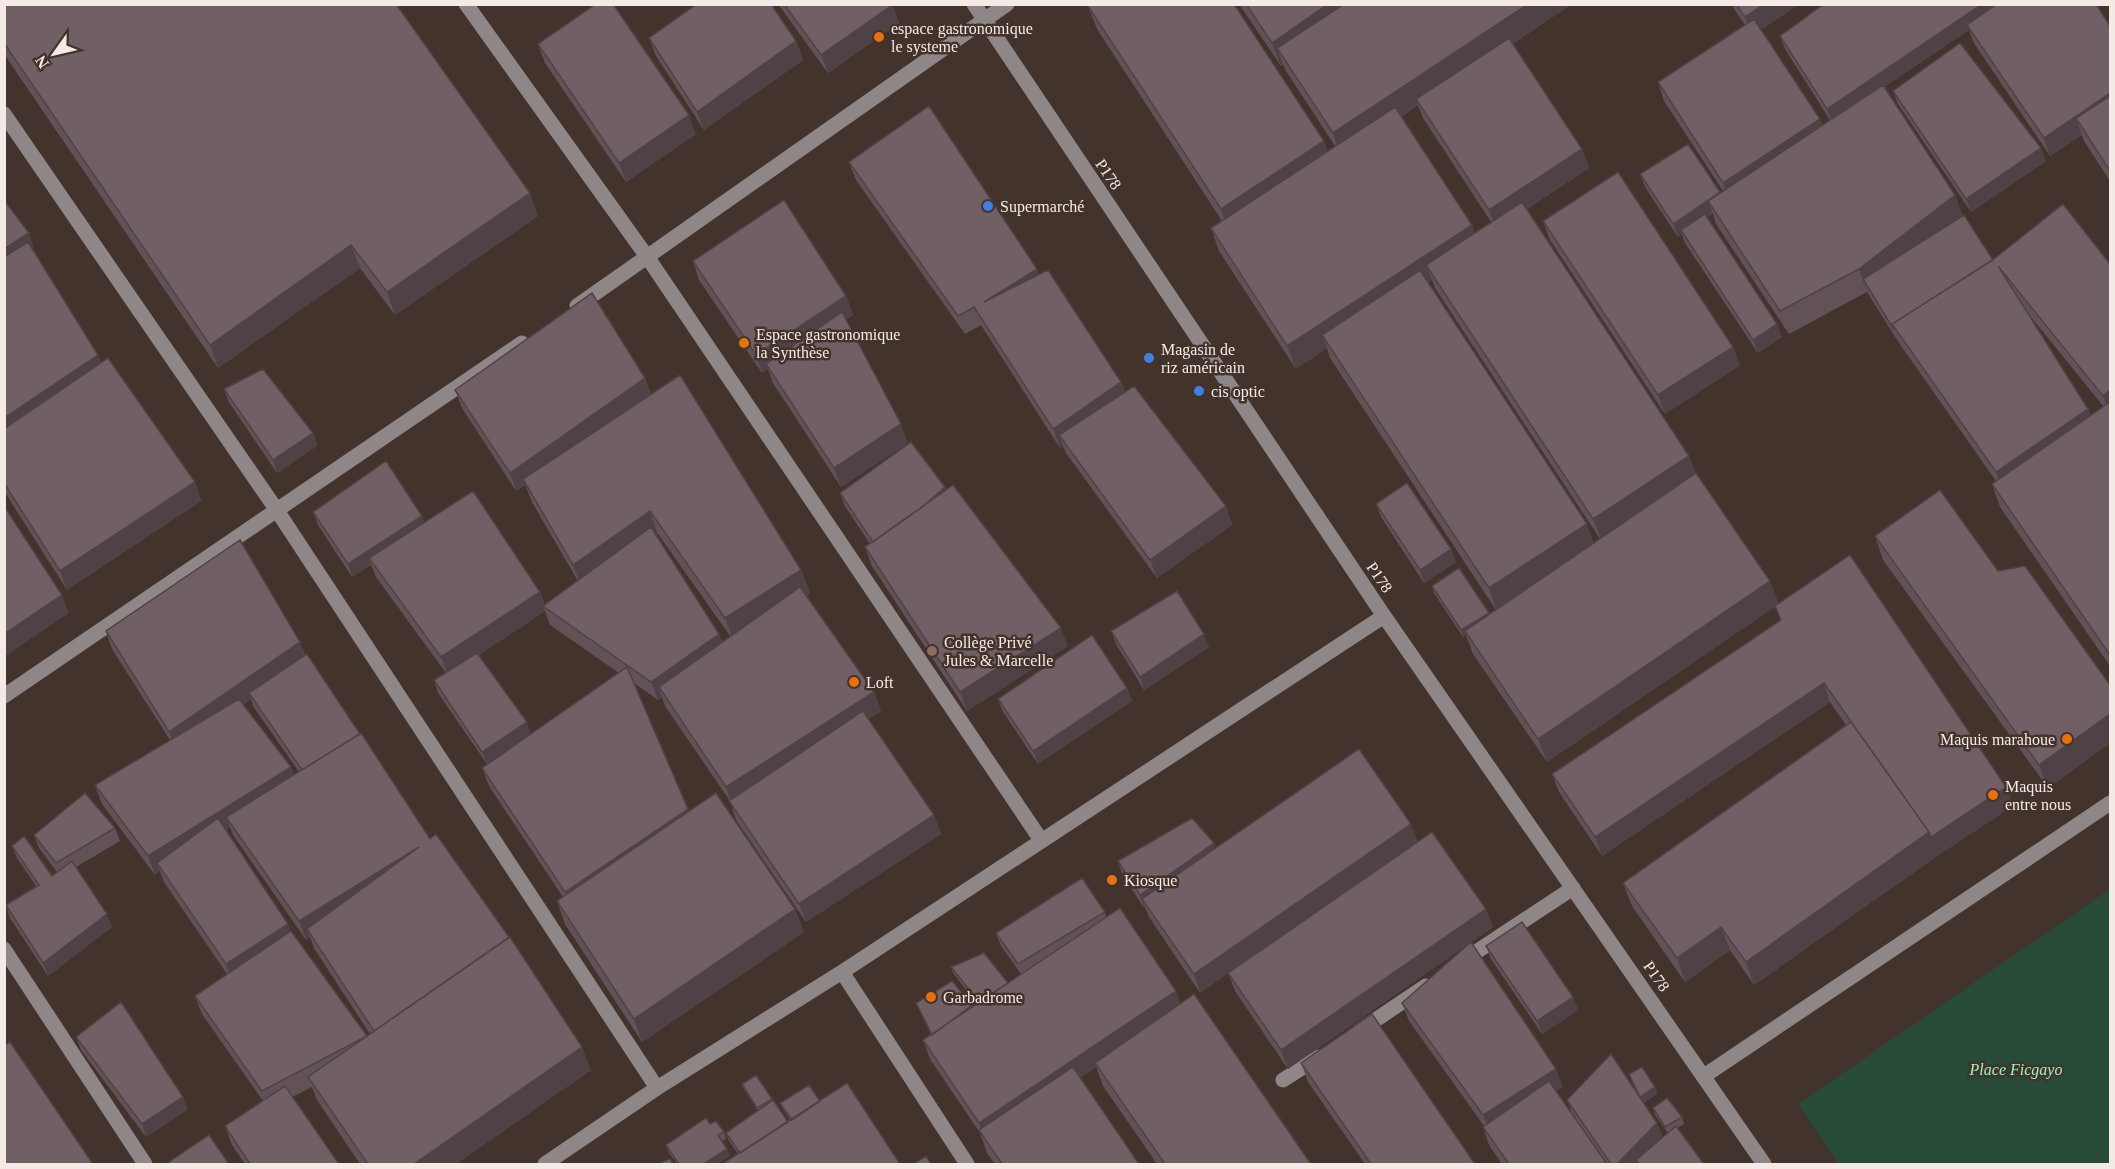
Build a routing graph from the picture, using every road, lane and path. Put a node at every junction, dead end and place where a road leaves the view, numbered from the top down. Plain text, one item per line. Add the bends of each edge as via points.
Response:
1 (466, 4) edge
2 (974, 4) edge
3 (1007, 4) edge
4 (984, 20) junction
5 (4, 114) edge
6 (648, 258) junction
7 (560, 317) edge
8 (531, 337) edge
9 (276, 509) junction
10 (1384, 616) junction
11 (4, 696) edge
12 (2110, 803) edge
13 (1041, 840) junction
14 (1573, 888) junction
15 (4, 949) edge
16 (842, 972) junction
17 (1704, 1076) junction
18 (1284, 1080) edge
19 (657, 1088) junction
20 (145, 1164) edge
21 (545, 1164) edge
22 (967, 1164) edge
23 (1764, 1164) edge

1 - 6 street
2 - 4 street, P178
3 - 4 street
4 - 6 street
4 - 10 street, P178
5 - 9 street
6 - 7 street
6 - 13 street
8 - 9 street
9 - 11 street
9 - 19 street
10 - 13 street
10 - 14 street, P178
12 - 17 street
13 - 16 street
14 - 17 street, P178
14 - 18 street
15 - 20 street
16 - 19 street
16 - 22 street
17 - 23 street, P178
19 - 21 street

